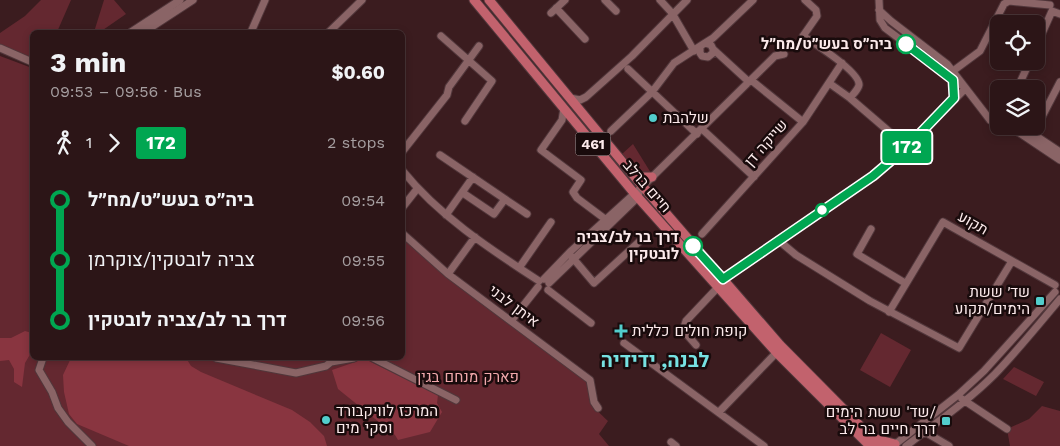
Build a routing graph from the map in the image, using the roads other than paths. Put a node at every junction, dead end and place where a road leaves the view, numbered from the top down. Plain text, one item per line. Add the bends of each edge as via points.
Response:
1 (193, 0) edge
2 (265, 0) edge
3 (362, 0) edge
4 (474, 0) edge
5 (489, 0) edge
6 (565, 0) edge
7 (605, 0) edge
8 (660, 0) edge
9 (687, 0) edge
10 (753, 0) edge
11 (805, 0) edge
12 (879, 0) edge
13 (178, 1) edge
14 (1009, 1) edge
15 (168, 3) edge
16 (1051, 5) edge
17 (178, 10) junction
18 (879, 10) junction
19 (616, 11) dead end
20 (672, 13) junction
21 (1060, 14) edge
22 (1045, 22) edge
23 (134, 30) edge
24 (147, 30) edge
25 (252, 30) edge
26 (330, 30) edge
27 (441, 36) dead end
28 (585, 39) dead end
29 (480, 46) dead end
30 (700, 47) junction
31 (0, 48) edge
32 (713, 49) junction
33 (784, 54) dead end
34 (30, 61) edge
35 (469, 61) junction
36 (842, 63) junction
37 (628, 69) dead end
38 (953, 71) junction
39 (953, 80) junction
40 (750, 81) junction
41 (1060, 82) edge
42 (829, 83) junction
43 (965, 89) junction
44 (652, 92) junction
45 (586, 97) junction
46 (569, 98) junction
47 (850, 98) junction
48 (954, 98) junction
49 (564, 108) junction
50 (582, 112) junction
51 (572, 118) junction
52 (562, 120) junction
53 (990, 120) edge
54 (464, 121) dead end
55 (803, 122) junction
56 (611, 131) dead end
57 (699, 131) junction
58 (1028, 135) edge
59 (1032, 137) junction
60 (907, 147) junction
61 (405, 148) edge
62 (1060, 152) edge
63 (440, 155) dead end
64 (1060, 160) edge
65 (632, 173) junction
66 (405, 174) edge
67 (473, 177) junction
68 (652, 177) junction
69 (754, 177) junction
70 (642, 186) junction
71 (417, 189) junction
72 (463, 193) junction
73 (636, 195) junction
74 (505, 199) junction
75 (405, 204) edge
76 (527, 214) dead end
77 (446, 215) junction
78 (605, 219) junction
79 (551, 222) dead end
80 (871, 230) dead end
81 (702, 234) dead end
82 (405, 236) edge
83 (475, 237) junction
84 (641, 240) dead end
85 (778, 240) junction
86 (571, 257) junction
87 (1012, 261) junction
88 (519, 268) junction
89 (448, 274) junction
90 (905, 283) junction
91 (720, 284) junction
92 (543, 285) junction
93 (1058, 290) edge
94 (889, 312) junction
95 (513, 322) junction
96 (591, 323) dead end
97 (624, 343) dead end
98 (696, 345) dead end
99 (778, 349) junction
100 (42, 360) edge
101 (227, 360) edge
102 (343, 360) edge
103 (377, 360) edge
104 (958, 394) junction
105 (456, 400) dead end
106 (964, 402) junction
107 (598, 408) dead end
108 (719, 412) junction
109 (1007, 429) dead end
110 (925, 432) junction
111 (871, 442) edge
112 (894, 445) edge
113 (92, 446) edge
114 (764, 446) edge
115 (880, 446) edge
116 (906, 446) edge
117 (949, 446) edge

1 - 17 street
2 - 25 street
3 - 26 street
4 - 49 main road, חיים ברלב / 461
5 - 46 main road, חיים ברלב / 461
6 - 28 street via 553,11
7 - 19 street
8 - 20 street
9 - 20 street
10 - 30 street
11 - 36 street via 816,10 817,16 803,36
12 - 18 street
13 - 15 street
13 - 17 street
14 - 16 street
14 - 38 street via 1004,4 980,51
15 - 17 street
15 - 23 street
16 - 21 street
16 - 22 street
17 - 24 street
18 - 38 street
18 - 39 street via 885,28
20 - 30 street
20 - 45 street via 632,56
27 - 35 street
29 - 35 street
30 - 32 street via 711,45
30 - 32 street via 700,53 705,57 710,56
30 - 44 street via 674,63
31 - 34 street
32 - 40 street
33 - 40 street via 775,56
35 - 54 street via 492,81
35 - 61 street
36 - 42 street, שייקה דן
36 - 47 street via 859,84
37 - 44 street
38 - 43 street
39 - 43 street
39 - 48 street
40 - 55 street
40 - 57 street
41 - 59 street
42 - 47 street
42 - 55 street, שייקה דן
43 - 48 street
43 - 53 street
44 - 56 street
44 - 57 street
45 - 46 street via 577,101
45 - 50 street via 581,106
46 - 50 main road, חיים ברלב / 461
47 - 60 street
48 - 60 street
49 - 51 main road, חיים ברלב / 461
49 - 52 street
50 - 65 main road, חיים ברלב / 461
51 - 52 street
51 - 73 main road, חיים ברלב / 461
52 - 78 street via 541,150 581,180 573,192
55 - 69 street, שייקה דן
57 - 68 street
57 - 69 street
58 - 59 street
59 - 62 street
59 - 64 street
60 - 85 street via 873,176
63 - 67 street
65 - 68 main road
65 - 70 main road, חיים ברלב / 461
66 - 71 street
67 - 72 street
67 - 74 street
68 - 70 street
69 - 81 street, שייקה דן
70 - 73 street
70 - 91 main road, חיים ברלב / 461
71 - 75 street
71 - 77 street
72 - 74 street via 494,214
72 - 77 street
73 - 78 street
73 - 86 street
73 - 91 main road, חיים ברלב / 461
74 - 76 street
77 - 83 street
78 - 86 street
79 - 88 street
80 - 90 street via 857,254
82 - 89 street, איתן לבני
83 - 88 street
83 - 89 street
84 - 86 street via 594,283
85 - 91 street
85 - 94 street via 796,255
86 - 92 street
87 - 90 street, תקוע via 943,222
87 - 93 street, תקוע
87 - 94 street via 959,348
88 - 92 street
89 - 95 street, איתן לבני
90 - 94 street, תקוע
91 - 98 street via 686,321 683,330
91 - 99 main road, חיים ברלב / 461
92 - 95 street
92 - 96 street
93 - 104 street via 1003,351
93 - 106 street via 1010,358
95 - 107 street, איתן לבני via 590,380
97 - 108 street
99 - 108 street
99 - 111 main road, חיים ברלב / 461
100 - 113 street via 39,370 58,408
101 - 102 street via 296,373
103 - 105 street
104 - 106 street
104 - 112 street
106 - 109 street
106 - 110 street
108 - 114 street
110 - 116 street
110 - 117 street
111 - 112 main road
111 - 115 main road, חיים ברלב / 461

